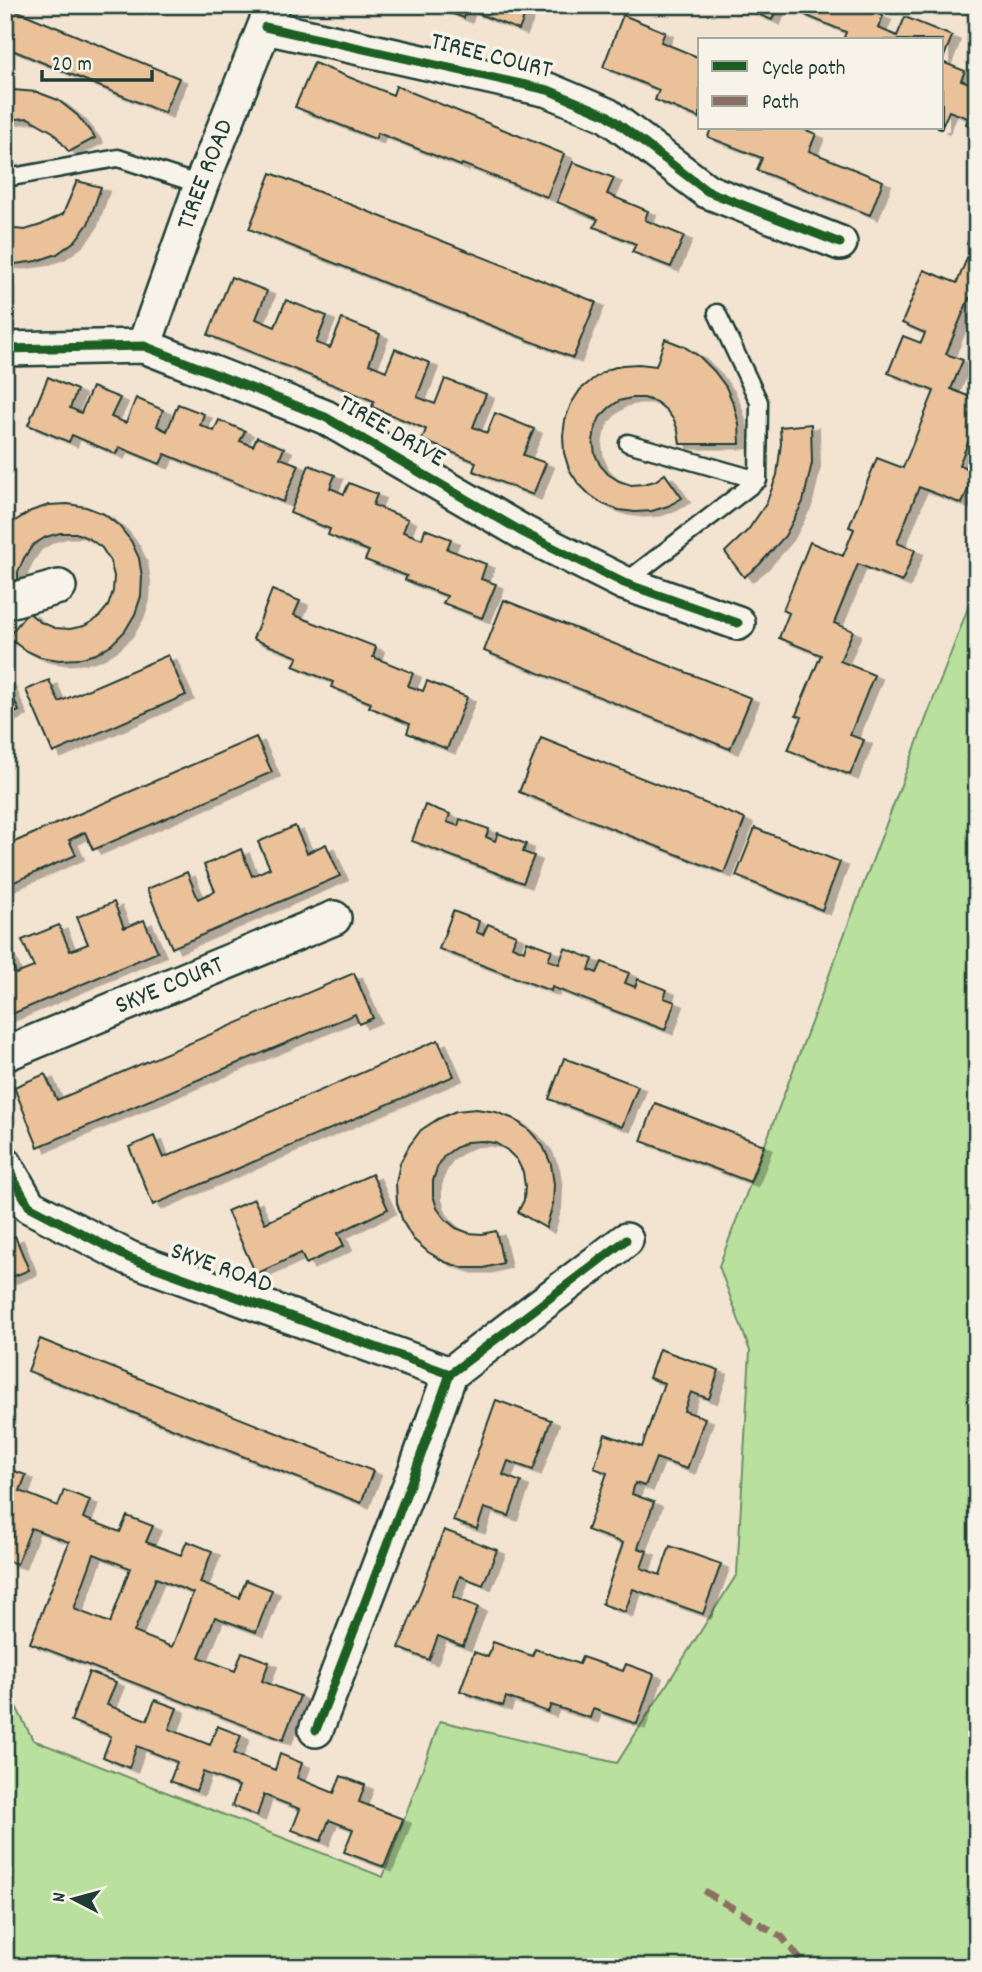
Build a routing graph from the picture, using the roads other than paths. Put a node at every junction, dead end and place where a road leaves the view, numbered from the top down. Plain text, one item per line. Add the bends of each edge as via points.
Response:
1 (269, 16) edge
2 (12, 177) dead end
3 (201, 185) junction
4 (840, 243) dead end
5 (717, 313) dead end
6 (144, 346) junction
7 (5, 349) edge
8 (628, 443) dead end
9 (758, 480) junction
10 (624, 583) junction
11 (60, 587) dead end
12 (5, 603) edge
13 (738, 623) dead end
14 (334, 918) dead end
15 (5, 1054) edge
16 (5, 1164) edge
17 (626, 1240) dead end
18 (450, 1374) junction
19 (316, 1730) dead end

1 - 3 street, TIREE ROAD
1 - 4 street, TIREE COURT via 548,90 607,115 707,191
2 - 3 lane via 118,158
3 - 6 street, TIREE ROAD
5 - 9 lane via 760,402
6 - 7 street, TIREE DRIVE
6 - 10 street, TIREE DRIVE via 325,417 524,533
8 - 9 lane
9 - 10 lane
10 - 13 street, TIREE DRIVE
11 - 12 street
14 - 15 street, SKYE COURT
16 - 18 street, SKYE ROAD via 29,1206 129,1258
17 - 18 street
18 - 19 street

